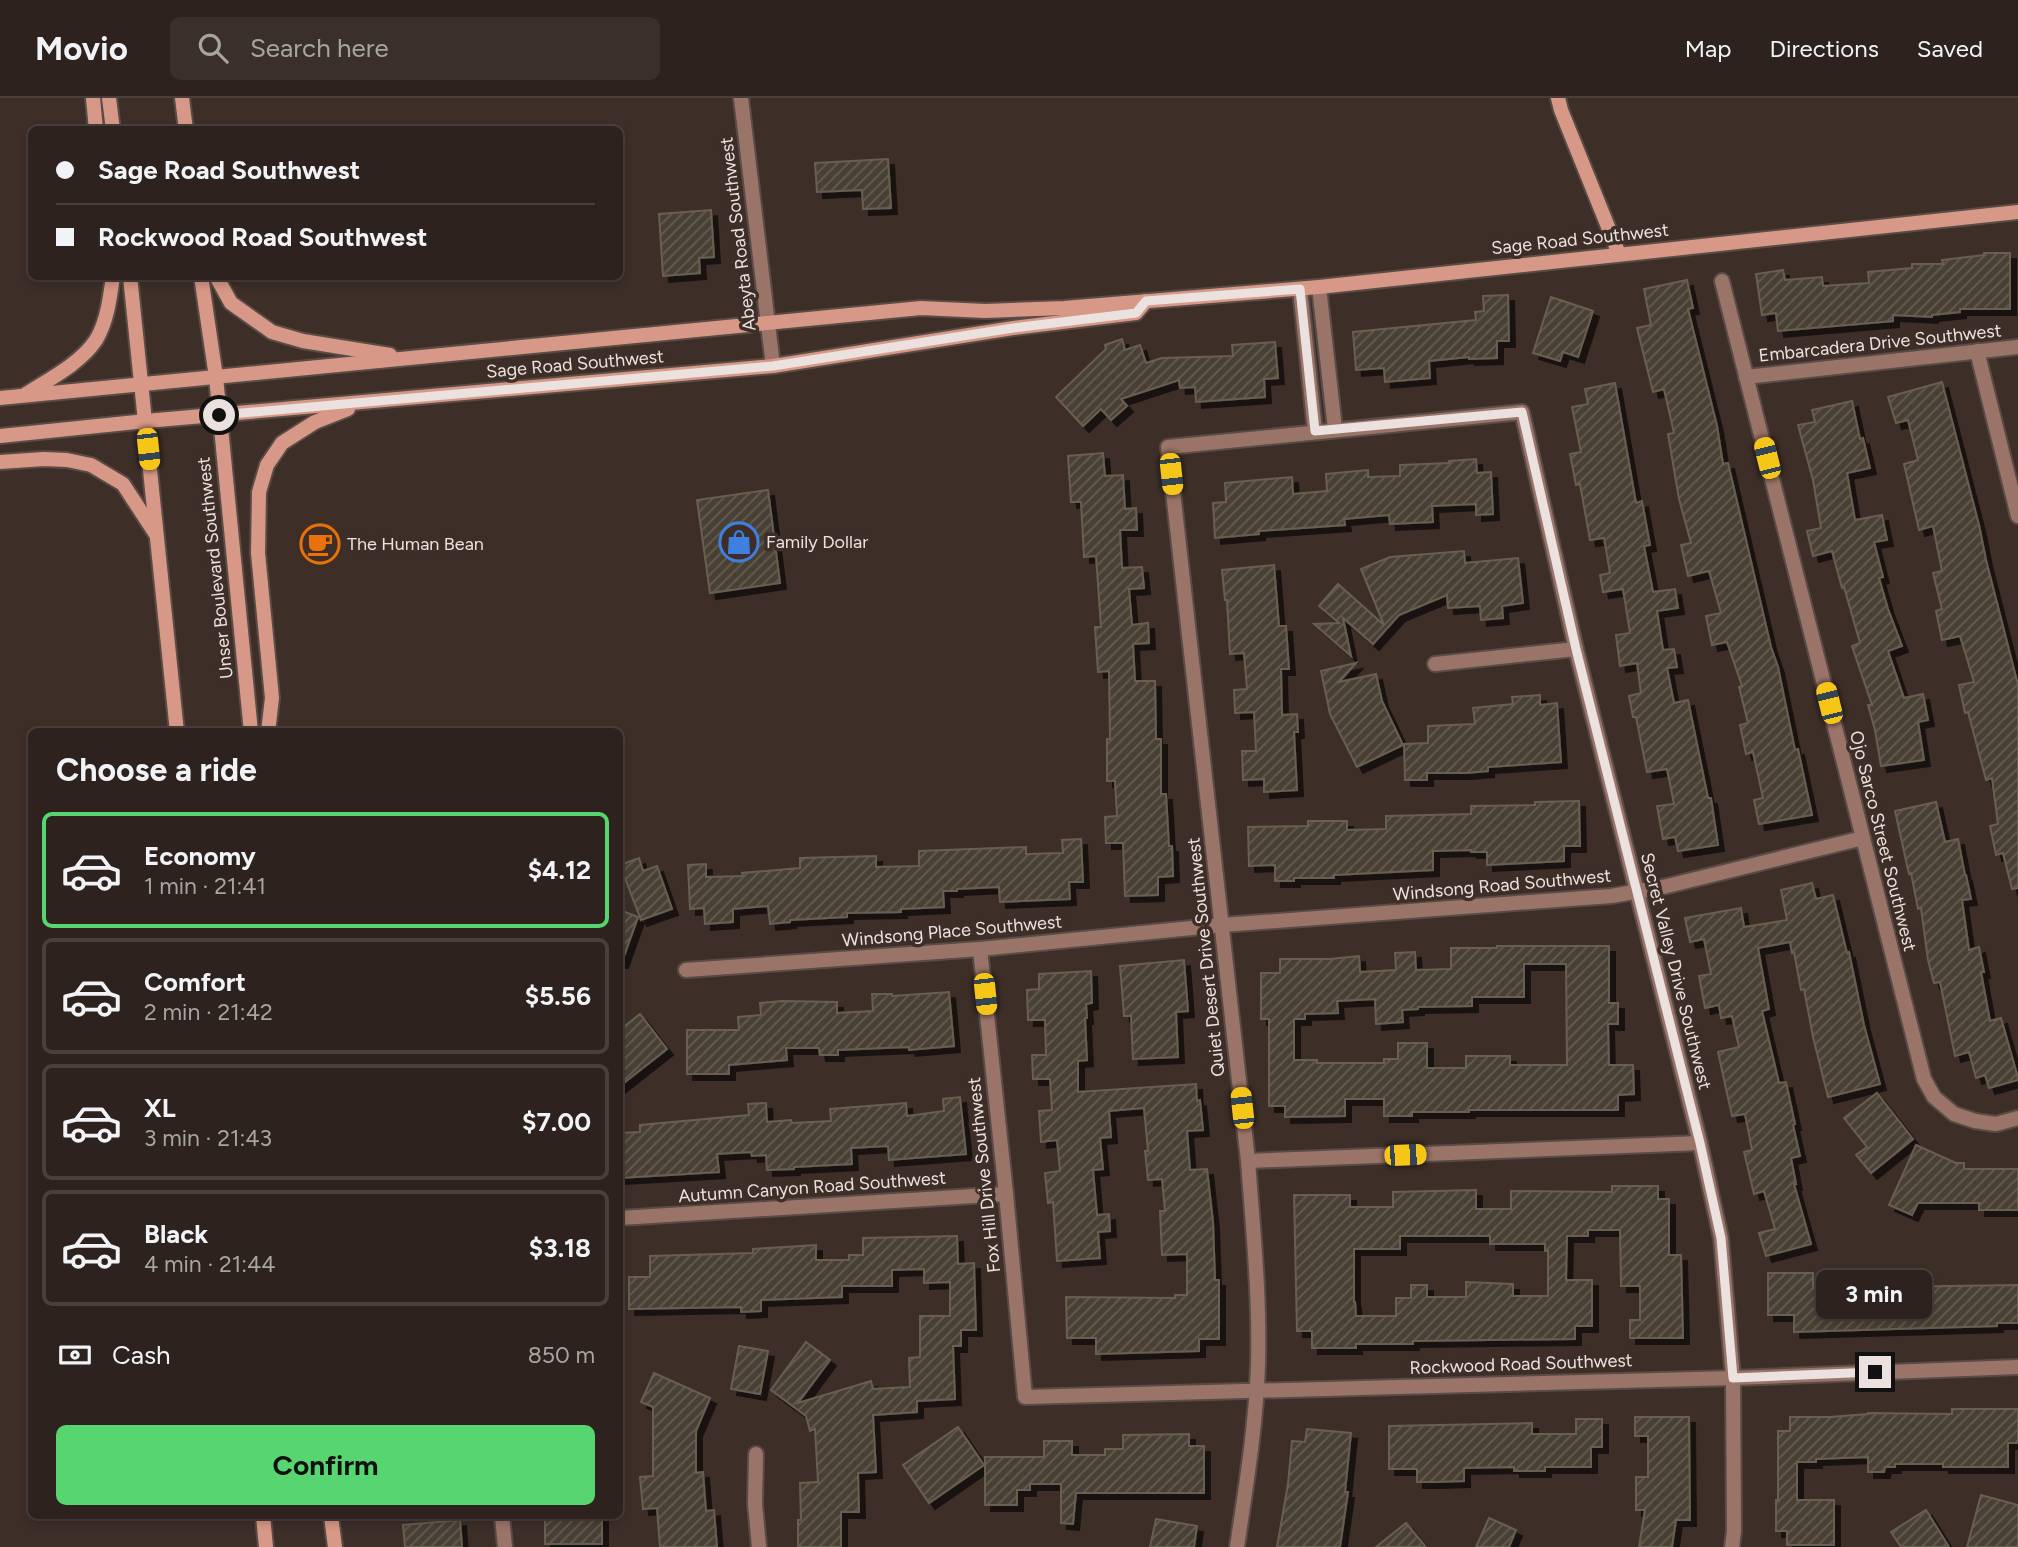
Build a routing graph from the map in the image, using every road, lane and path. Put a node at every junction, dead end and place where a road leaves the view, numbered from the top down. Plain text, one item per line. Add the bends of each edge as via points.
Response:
1 (93, 98) edge
2 (109, 98) edge
3 (182, 98) edge
4 (741, 98) edge
5 (1558, 98) edge
6 (96, 126) edge
7 (112, 126) edge
8 (186, 126) edge
9 (2018, 212) edge
10 (1619, 254) junction
11 (112, 280) edge
12 (130, 280) edge
13 (202, 280) edge
14 (218, 280) edge
15 (1722, 281) dead end
16 (1320, 287) junction
17 (1300, 289) junction
18 (1146, 301) junction
19 (768, 322) junction
20 (2018, 347) edge
21 (1977, 351) junction
22 (408, 358) junction
23 (773, 366) junction
24 (216, 377) junction
25 (1746, 377) junction
26 (142, 383) junction
27 (25, 395) junction
28 (0, 398) edge
29 (365, 403) junction
30 (219, 415) junction
31 (146, 421) junction
32 (1335, 429) junction
33 (1315, 431) junction
34 (0, 436) edge
35 (0, 462) edge
36 (2018, 516) edge
37 (156, 535) junction
38 (1576, 649) junction
39 (1435, 664) dead end
40 (177, 728) edge
41 (251, 728) edge
42 (268, 728) edge
43 (1863, 838) junction
44 (1636, 892) junction
45 (1222, 925) junction
46 (980, 949) junction
47 (686, 970) dead end
48 (2018, 1118) edge
49 (1700, 1143) junction
50 (1248, 1161) junction
51 (1006, 1194) junction
52 (623, 1218) edge
53 (2018, 1367) edge
54 (1733, 1378) junction
55 (1256, 1391) junction
56 (1025, 1397) joint
57 (757, 1454) dead end
58 (263, 1519) edge
59 (331, 1519) edge
60 (502, 1519) edge
61 (266, 1547) edge
62 (335, 1547) edge
63 (505, 1547) edge
64 (759, 1547) edge
65 (1237, 1547) edge
66 (1732, 1547) edge

1 - 6 street
2 - 7 street
3 - 8 street
4 - 19 street, Abeyta Road Southwest
5 - 10 street
9 - 10 street, Sage Road Southwest
10 - 16 street, Sage Road Southwest
11 - 27 street via 96,340 81,357
12 - 26 street
13 - 24 street, Unser Boulevard Southwest
14 - 22 street via 231,303 272,332
15 - 25 street, Ojo Sarco Street Southwest
16 - 17 street, Sage Road Southwest
16 - 32 street
17 - 18 street, Sage Road Southwest
17 - 33 street
18 - 19 street, Sage Road Southwest via 1024,310 921,308
18 - 23 street, Sage Road Southwest via 1136,313
19 - 22 street, Sage Road Southwest
19 - 23 street, Abeyta Road Southwest
20 - 21 street, Embarcadera Drive Southwest
21 - 25 street, Embarcadera Drive Southwest
21 - 36 street
22 - 24 street, Sage Road Southwest
23 - 29 street, Sage Road Southwest
24 - 26 street, Sage Road Southwest
24 - 30 street, Unser Boulevard Southwest
25 - 43 street, Ojo Sarco Street Southwest
26 - 27 street, Sage Road Southwest
26 - 31 street
27 - 28 street, Sage Road Southwest
29 - 30 street, Sage Road Southwest
29 - 42 street via 315,422 282,443 267,465 259,492 258,553 272,698
30 - 31 street, Sage Road Southwest
30 - 41 street, Unser Boulevard Southwest
31 - 34 street, Sage Road Southwest
31 - 37 street
32 - 33 street
32 - 38 street, Secret Valley Drive Southwest via 1522,412
33 - 45 street, Quiet Desert Drive Southwest via 1168,447
35 - 37 street via 44,459 91,465 124,484
37 - 40 street
38 - 39 street
38 - 44 street, Secret Valley Drive Southwest
43 - 44 street, Windsong Road Southwest
43 - 48 street, Ojo Sarco Street Southwest via 1924,1079 1934,1097 1954,1114 1996,1124
44 - 45 street, Windsong Road Southwest
44 - 49 street, Secret Valley Drive Southwest
45 - 46 street, Windsong Place Southwest
45 - 50 street, Quiet Desert Drive Southwest
46 - 47 street, Windsong Place Southwest
46 - 51 street, Fox Hill Drive Southwest
49 - 50 street
49 - 54 street, Secret Valley Drive Southwest via 1721,1238
50 - 55 street, Quiet Desert Drive Southwest via 1257,1278
51 - 52 street, Autumn Canyon Road Southwest
51 - 56 street, Fox Hill Drive Southwest
53 - 54 street, Rockwood Road Southwest
54 - 55 street, Rockwood Road Southwest
54 - 66 street, Secret Valley Drive Southwest
55 - 56 street, Rockwood Road Southwest
55 - 65 street, Quiet Desert Drive Southwest
57 - 64 street
58 - 61 street
59 - 62 street
60 - 63 street

